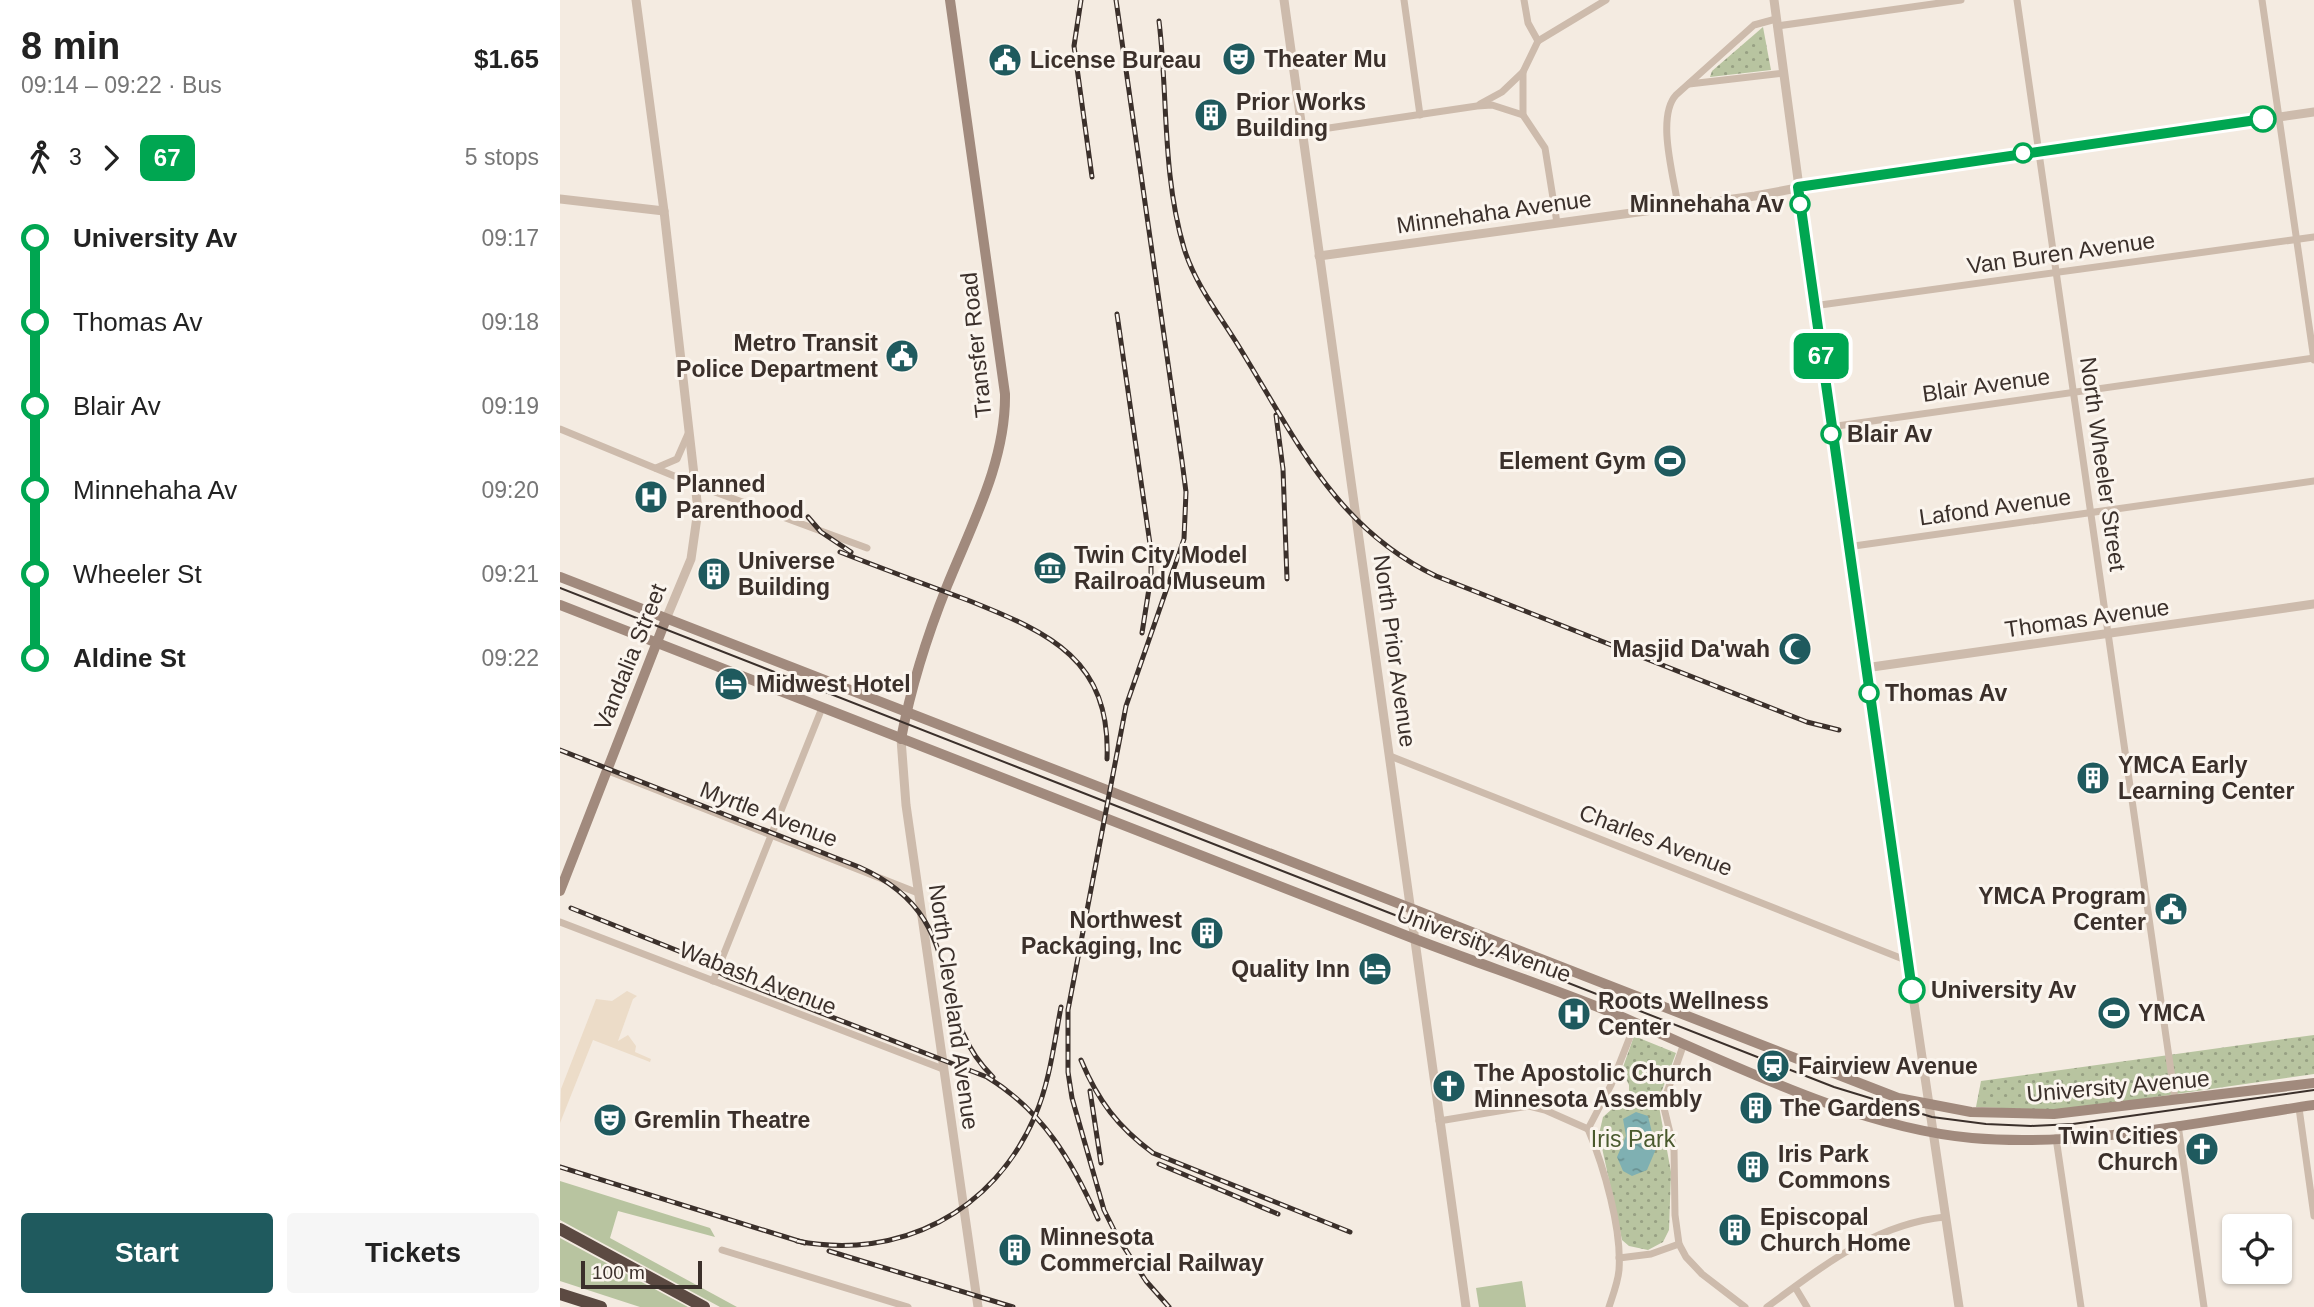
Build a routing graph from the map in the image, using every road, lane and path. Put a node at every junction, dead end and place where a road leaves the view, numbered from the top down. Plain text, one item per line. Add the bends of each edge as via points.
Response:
1 (636, 0) edge
2 (950, 0) edge
3 (1284, 0) edge
4 (1404, 0) edge
5 (1524, 0) edge
6 (1606, 0) edge
7 (1774, 0) edge
8 (1961, 0) edge
9 (2018, 0) edge
10 (2262, 0) edge
11 (1777, 22) junction
12 (1538, 41) junction
13 (1523, 72) junction
14 (1784, 73) junction
15 (1689, 84) junction
16 (1476, 106) junction
17 (2314, 112) edge
18 (1420, 115) junction
19 (1524, 115) junction
20 (2278, 117) junction
21 (1302, 132) junction
22 (2038, 151) junction
23 (1798, 187) junction
24 (560, 199) edge
25 (1678, 206) junction
26 (664, 211) junction
27 (1557, 223) junction
28 (2314, 237) edge
29 (2297, 240) junction
30 (1319, 257) junction
31 (2057, 273) junction
32 (1813, 306) junction
33 (2314, 359) edge
34 (2074, 392) junction
35 (1830, 427) junction
36 (560, 429) edge
37 (689, 430) junction
38 (656, 468) junction
39 (2314, 481) edge
40 (696, 485) junction
41 (2092, 513) junction
42 (1847, 547) junction
43 (867, 548) dead end
44 (560, 578) edge
45 (2314, 604) edge
46 (560, 605) edge
47 (666, 618) junction
48 (2108, 634) junction
49 (656, 643) junction
50 (1865, 668) junction
51 (822, 708) junction
52 (907, 713) junction
53 (901, 739) junction
54 (1390, 757) junction
55 (606, 770) junction
56 (772, 835) junction
57 (560, 891) edge
58 (918, 893) junction
59 (1412, 911) junction
60 (560, 922) edge
61 (1415, 939) junction
62 (1908, 961) junction
63 (713, 981) junction
64 (1634, 1024) junction
65 (1683, 1046) junction
66 (943, 1069) junction
67 (2314, 1083) edge
68 (2175, 1099) junction
69 (1930, 1104) junction
70 (2314, 1105) edge
71 (2299, 1108) junction
72 (1440, 1121) junction
73 (2178, 1125) junction
74 (1588, 1129) junction
75 (1933, 1133) junction
76 (2056, 1138) junction
77 (2314, 1216) edge
78 (1945, 1217) junction
79 (560, 1229) edge
80 (1679, 1244) junction
81 (722, 1250) dead end
82 (1619, 1258) junction
83 (1795, 1287) junction
84 (560, 1294) edge
85 (601, 1307) edge
86 (704, 1307) edge
87 (908, 1307) edge
88 (978, 1307) edge
89 (1466, 1307) edge
90 (1609, 1307) edge
91 (1745, 1307) edge
92 (1766, 1307) edge
93 (1807, 1307) edge
94 (1959, 1307) edge
95 (2081, 1307) edge
96 (2204, 1307) edge

1 - 26 street, Vandalia Street
2 - 52 main road, Transfer Road via 1005,394 1005,424
3 - 21 street, North Prior Avenue
4 - 18 street
5 - 12 street via 1528,23
6 - 12 street
7 - 11 street
8 - 11 street
9 - 22 street, North Wheeler Street
10 - 20 street
11 - 14 street
11 - 15 street via 1755,25
12 - 13 street
13 - 16 street via 1502,92
13 - 19 street
14 - 15 street
14 - 23 street
15 - 25 street via 1666,113
16 - 18 street
16 - 19 street via 1492,105
17 - 20 street, Minnehaha Avenue
18 - 21 street
19 - 27 street via 1545,148
20 - 22 street, Minnehaha Avenue
20 - 29 street
21 - 30 street, North Prior Avenue
22 - 23 street, Minnehaha Avenue
22 - 31 street, North Wheeler Street
23 - 25 street, Minnehaha Avenue
23 - 32 street
24 - 26 street
25 - 27 street, Minnehaha Avenue
26 - 37 street, Vandalia Street
27 - 30 street, Minnehaha Avenue
28 - 29 street, Van Buren Avenue
29 - 31 street, Van Buren Avenue
29 - 33 street
30 - 54 street, North Prior Avenue
31 - 32 street, Van Buren Avenue
31 - 34 street, North Wheeler Street
32 - 35 street
33 - 34 street, Blair Avenue
34 - 35 street, Blair Avenue
34 - 41 street, North Wheeler Street
35 - 42 street
36 - 38 street
37 - 38 street via 677,459
37 - 40 street, Vandalia Street
38 - 40 street
39 - 41 street, Lafond Avenue
40 - 43 street
40 - 47 street, Vandalia Street via 698,510 691,559
41 - 42 street, Lafond Avenue
41 - 48 street, North Wheeler Street
42 - 50 street
44 - 47 main road, University Avenue
45 - 48 street, Thomas Avenue
46 - 49 main road, University Avenue
47 - 49 main road, Vandalia Street
47 - 52 main road, University Avenue
48 - 50 street, Thomas Avenue
48 - 68 street, North Wheeler Street
49 - 51 main road, University Avenue
49 - 55 main road, Vandalia Street
50 - 62 street
51 - 53 main road, University Avenue
51 - 56 street
52 - 53 main road, North Cleveland Avenue
52 - 59 main road, University Avenue
53 - 58 street, North Cleveland Avenue
53 - 61 main road, University Avenue
54 - 59 street, North Prior Avenue
54 - 62 street, Charles Avenue
55 - 56 street, Myrtle Avenue
55 - 57 main road, Vandalia Street
56 - 58 street, Myrtle Avenue
56 - 63 street
58 - 66 street, North Cleveland Avenue
59 - 61 street, North Prior Avenue
59 - 69 main road, University Avenue via 1850,1082
60 - 63 street, Wabash Avenue
61 - 64 main road, University Avenue
61 - 72 street, North Prior Avenue
62 - 69 street
63 - 66 street, Wabash Avenue
64 - 65 main road, University Avenue
64 - 74 street
65 - 75 main road, University Avenue via 1866,1116
65 - 80 street via 1663,1104 1674,1149
66 - 88 street, North Cleveland Avenue
67 - 68 main road, University Avenue
68 - 69 main road, University Avenue via 2044,1115 1991,1114
69 - 75 street
70 - 71 main road, University Avenue
71 - 73 main road, University Avenue
71 - 77 street
72 - 74 street via 1529,1106
72 - 89 street, North Prior Avenue
73 - 76 main road, University Avenue
73 - 96 street
74 - 82 street via 1614,1215
75 - 76 main road, University Avenue via 1988,1139
75 - 78 street
76 - 95 street
78 - 83 street via 1912,1222 1859,1243
78 - 94 street
79 - 86 highway
80 - 82 street
80 - 91 street via 1702,1274
81 - 87 street
82 - 90 street
83 - 92 street
83 - 93 street
84 - 85 highway

